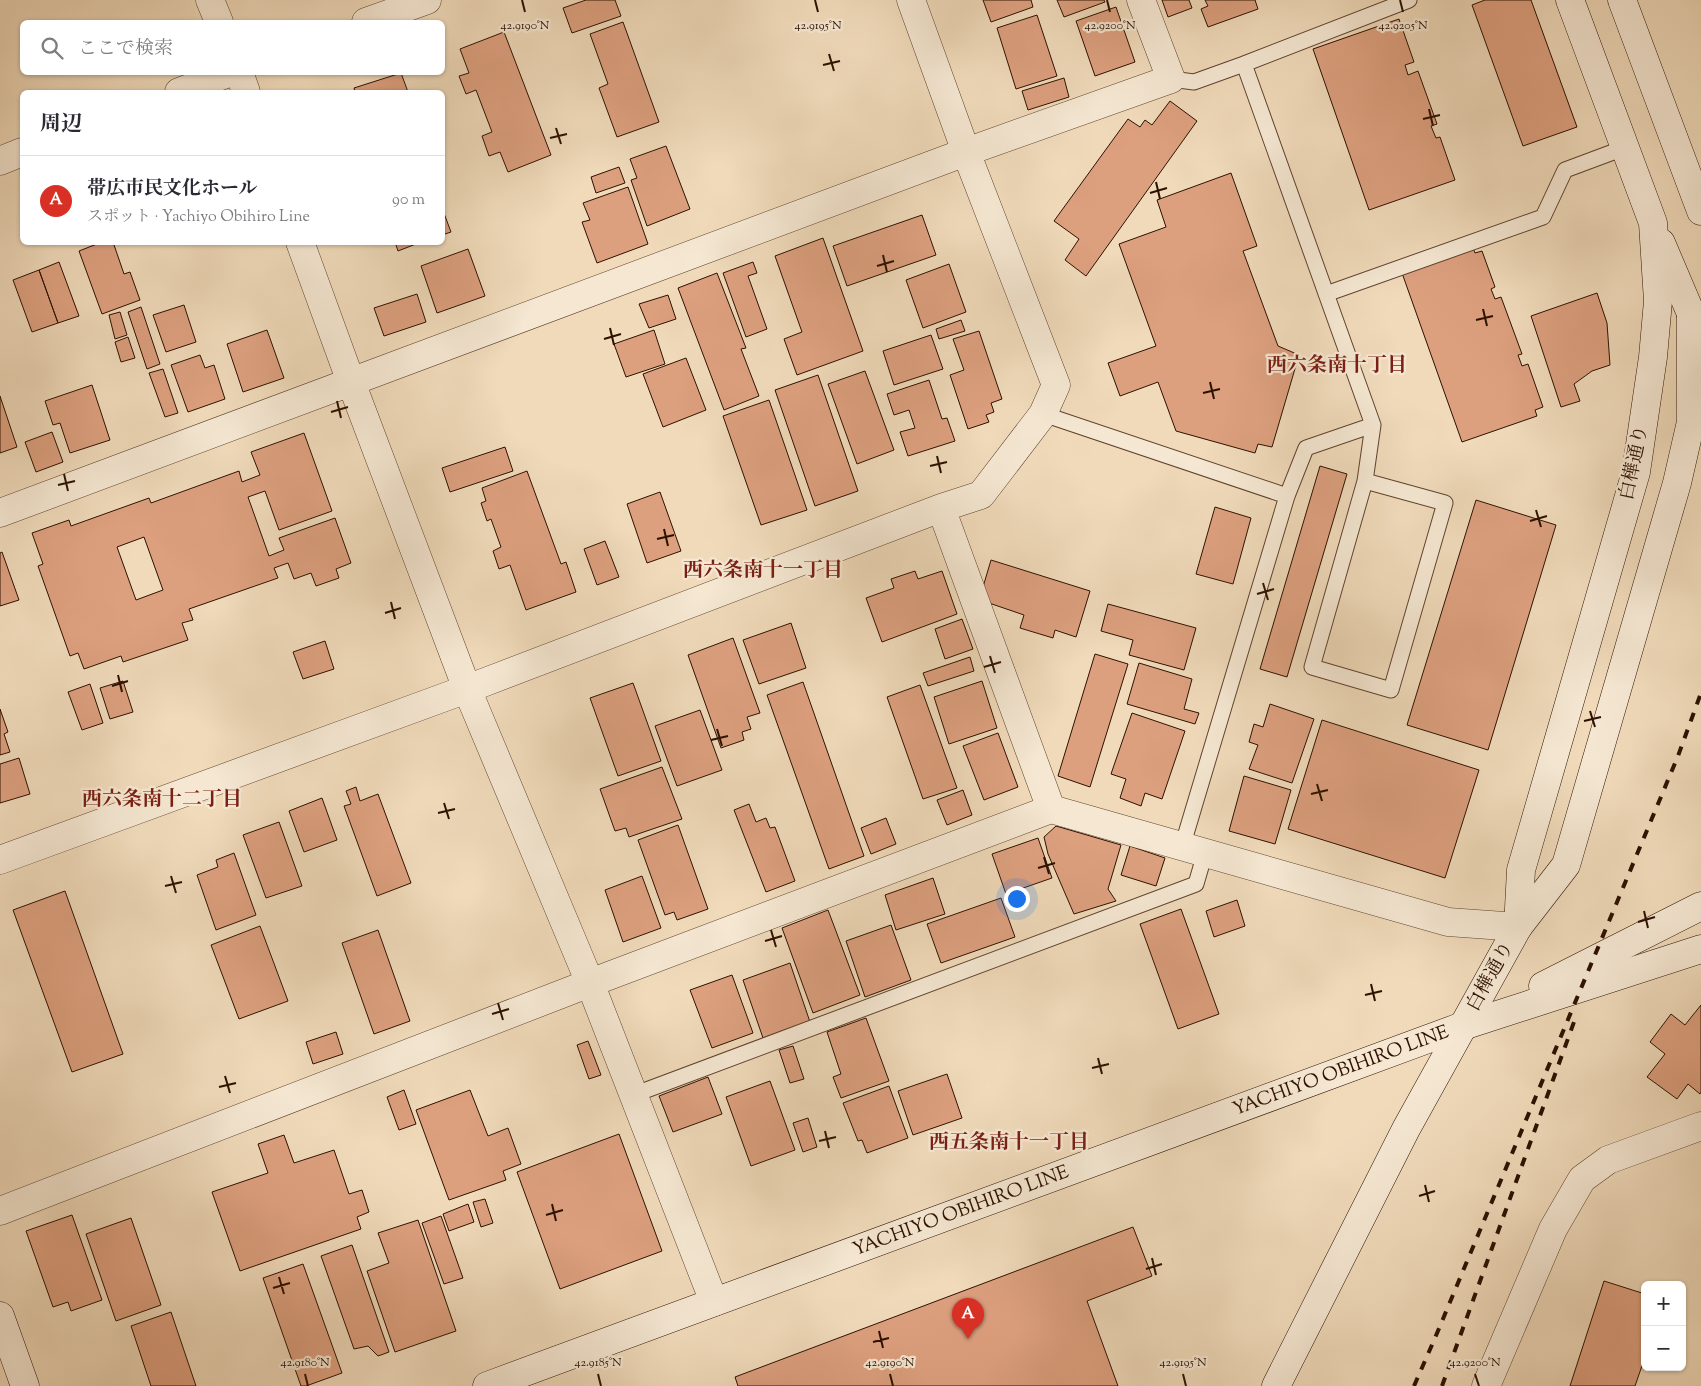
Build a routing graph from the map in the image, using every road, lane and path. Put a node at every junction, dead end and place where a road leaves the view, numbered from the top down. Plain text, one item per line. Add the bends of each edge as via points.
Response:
1 (210, 0) edge
2 (427, 0) edge
3 (911, 0) edge
4 (1141, 0) edge
5 (1409, 0) edge
6 (1570, 0) edge
7 (1622, 0) edge
8 (218, 20) edge
9 (372, 20) edge
10 (1244, 64) junction
11 (223, 75) edge
12 (239, 75) edge
13 (1171, 79) junction
14 (184, 90) edge
15 (245, 90) edge
16 (1624, 148) junction
17 (966, 152) junction
18 (20, 153) edge
19 (0, 161) edge
20 (1701, 212) edge
21 (1653, 223) junction
22 (301, 245) edge
23 (1326, 294) junction
24 (1698, 317) edge
25 (351, 382) junction
26 (1043, 414) junction
27 (1696, 419) edge
28 (1373, 425) junction
29 (1365, 481) junction
30 (1287, 496) junction
31 (941, 508) junction
32 (0, 514) edge
33 (467, 688) junction
34 (1051, 809) junction
35 (1194, 850) junction
36 (0, 860) edge
37 (1701, 906) edge
38 (1518, 927) junction
39 (1701, 949) edge
40 (590, 983) junction
41 (1463, 1026) junction
42 (634, 1095) junction
43 (1701, 1126) edge
44 (0, 1211) edge
45 (714, 1302) junction
46 (0, 1316) edge
47 (26, 1386) edge
48 (487, 1386) edge
49 (1276, 1386) edge
50 (1486, 1386) edge

1 - 8 street
2 - 9 street
3 - 17 street
4 - 13 street
5 - 10 lane
6 - 16 street, 白樺通り
7 - 20 street
10 - 13 lane via 1194,82
10 - 23 lane
11 - 14 street
12 - 15 street
13 - 17 street
16 - 21 street, 白樺通り
16 - 23 lane via 1565,170 1543,217
17 - 25 street
17 - 26 street via 1056,385
18 - 19 street
21 - 24 street
21 - 38 street, 白樺通り via 1658,301 1636,472 1521,870
22 - 25 street
23 - 28 lane
24 - 27 street, 白樺通り
25 - 32 street
25 - 33 street
26 - 30 lane
26 - 31 street via 981,494
27 - 38 street, 白樺通り via 1566,866
28 - 29 lane
28 - 30 lane via 1306,448
29 - 29 lane via 1312,667 1392,690 1445,504
30 - 35 lane
31 - 33 street
31 - 34 street
33 - 36 street
33 - 40 street
34 - 35 street
34 - 40 street
35 - 38 street via 1448,922
35 - 42 lane via 1196,884
37 - 41 street, YACHIYO OBIHIRO LINE
38 - 41 street, 白樺通り
39 - 41 street, YACHIYO OBIHIRO LINE
40 - 42 street
40 - 44 street
41 - 45 street, YACHIYO OBIHIRO LINE
41 - 49 street, 白樺通り via 1406,1129
42 - 45 street
43 - 50 street via 1608,1160 1582,1178 1553,1229
45 - 48 street, YACHIYO OBIHIRO LINE
46 - 47 street

